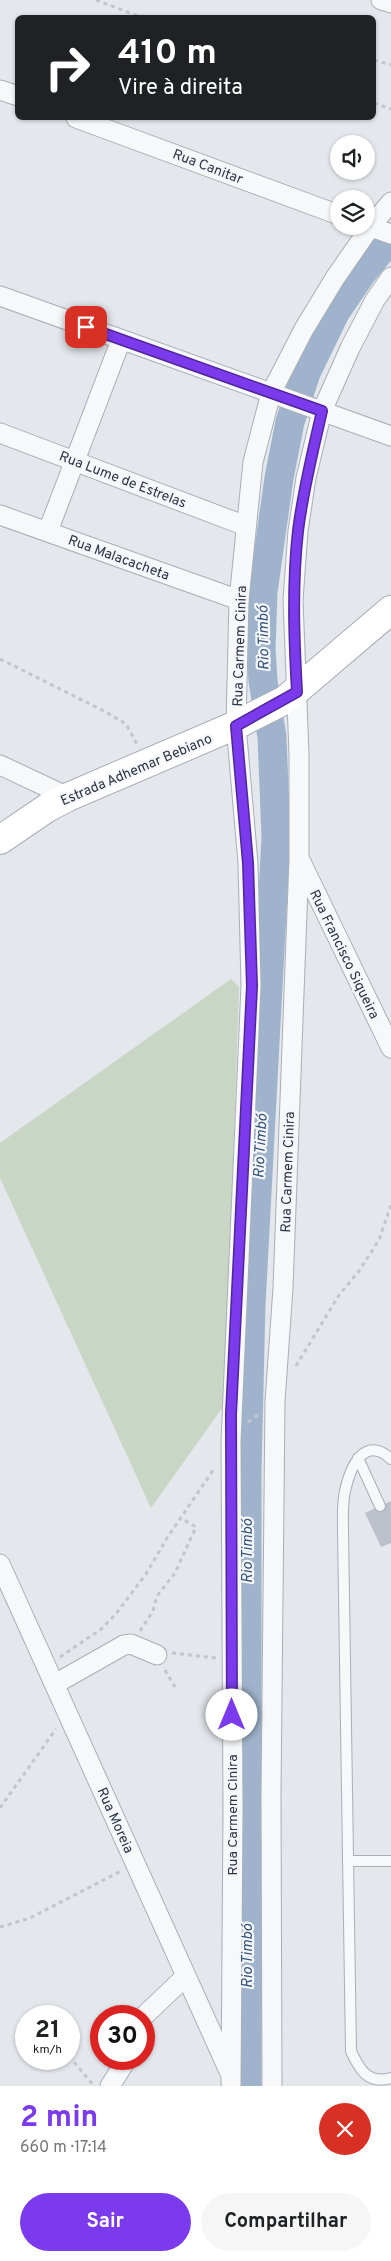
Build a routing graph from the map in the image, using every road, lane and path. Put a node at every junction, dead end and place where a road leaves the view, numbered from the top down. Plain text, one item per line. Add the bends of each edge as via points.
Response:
1 (96, 0) edge
2 (380, 0) edge
3 (391, 3) edge
4 (135, 15) edge
5 (376, 61) edge
6 (391, 65) edge
7 (0, 90) edge
8 (15, 95) edge
9 (376, 103) edge
10 (391, 109) edge
11 (81, 120) edge
12 (391, 202) edge
13 (330, 212) edge
14 (377, 229) edge
15 (391, 277) edge
16 (0, 296) edge
17 (121, 340) junction
18 (277, 394) junction
19 (317, 409) junction
20 (0, 433) edge
21 (391, 436) edge
22 (75, 460) junction
23 (0, 515) edge
24 (246, 526) junction
25 (48, 531) junction
26 (239, 600) junction
27 (391, 610) edge
28 (0, 659) edge
29 (291, 696) junction
30 (243, 722) junction
31 (147, 763) junction
32 (0, 765) edge
33 (68, 797) junction
34 (0, 840) edge
35 (299, 859) junction
36 (391, 1048) edge
37 (391, 1205) edge
38 (295, 1367) dead end
39 (275, 1401) junction
40 (258, 1414) dead end
41 (231, 1441) junction
42 (358, 1458) junction
43 (391, 1459) edge
44 (380, 1506) dead end
45 (181, 1518) junction
46 (0, 1564) edge
47 (131, 1644) junction
48 (157, 1654) junction
49 (232, 1659) junction
50 (46, 1665) junction
51 (55, 1684) junction
52 (176, 1689) dead end
53 (68, 1712) junction
54 (0, 1808) edge
55 (348, 1860) junction
56 (391, 1861) edge
57 (135, 1864) junction
58 (0, 1927) edge
59 (186, 1976) junction
60 (155, 2006) edge
61 (80, 2069) edge
62 (120, 2070) edge
63 (391, 2078) edge
64 (231, 2081) edge
65 (94, 2086) edge
66 (110, 2086) edge
67 (272, 2086) edge

1 - 4 path
2 - 3 street
5 - 6 path
7 - 8 street
9 - 10 path
11 - 13 street, Rua Canitar
12 - 14 street, Rua Carmem Cinira
14 - 18 street, Rua Carmem Cinira via 335,278 310,321
15 - 19 street, Rua Carmem Cinira via 375,300
16 - 17 street
17 - 18 street
17 - 22 street
18 - 19 street
18 - 24 street, Rua Carmem Cinira via 254,462
19 - 21 street
19 - 29 street, Rua Carmem Cinira via 298,531
20 - 22 street, Rua Lume de Estrelas
22 - 24 street, Rua Lume de Estrelas
22 - 25 street
23 - 25 street, Rua Malacacheta
24 - 26 street, Rua Carmem Cinira
25 - 26 street, Rua Malacacheta
26 - 30 street, Rua Carmem Cinira
27 - 29 main road, Estrada Adhemar Bebiano
28 - 31 path via 126,724
29 - 30 main road, Estrada Adhemar Bebiano
29 - 35 street, Rua Carmem Cinira
30 - 31 main road, Estrada Adhemar Bebiano
30 - 41 street, Rua Carmem Cinira via 252,986
31 - 33 main road, Estrada Adhemar Bebiano
32 - 33 street
33 - 34 main road, Estrada Adhemar Bebiano
35 - 36 street, Rua Francisco Siqueira
35 - 39 street, Rua Carmem Cinira via 283,1288
37 - 38 path via 379,1240 339,1294
39 - 40 path
39 - 67 street, Rua Carmem Cinira
41 - 45 path
41 - 49 street, Rua Carmem Cinira
42 - 43 lane via 374,1450
42 - 44 lane
42 - 55 lane via 345,1492 343,1531
45 - 47 path via 196,1527 175,1573 156,1596 153,1610
45 - 50 path via 146,1574 115,1615 75,1649
46 - 50 street, Rua Moreia
47 - 48 street
47 - 51 street
48 - 49 path
48 - 52 path
49 - 64 street, Rua Carmem Cinira
50 - 51 street, Rua Moreia
51 - 53 street, Rua Moreia
53 - 54 path
53 - 57 street, Rua Moreia
55 - 56 lane
55 - 63 lane via 351,2051 359,2070 371,2078
57 - 58 path via 30,1918
57 - 59 street, Rua Moreia
59 - 60 street
59 - 64 street, Rua Moreia
61 - 65 path
62 - 66 street

